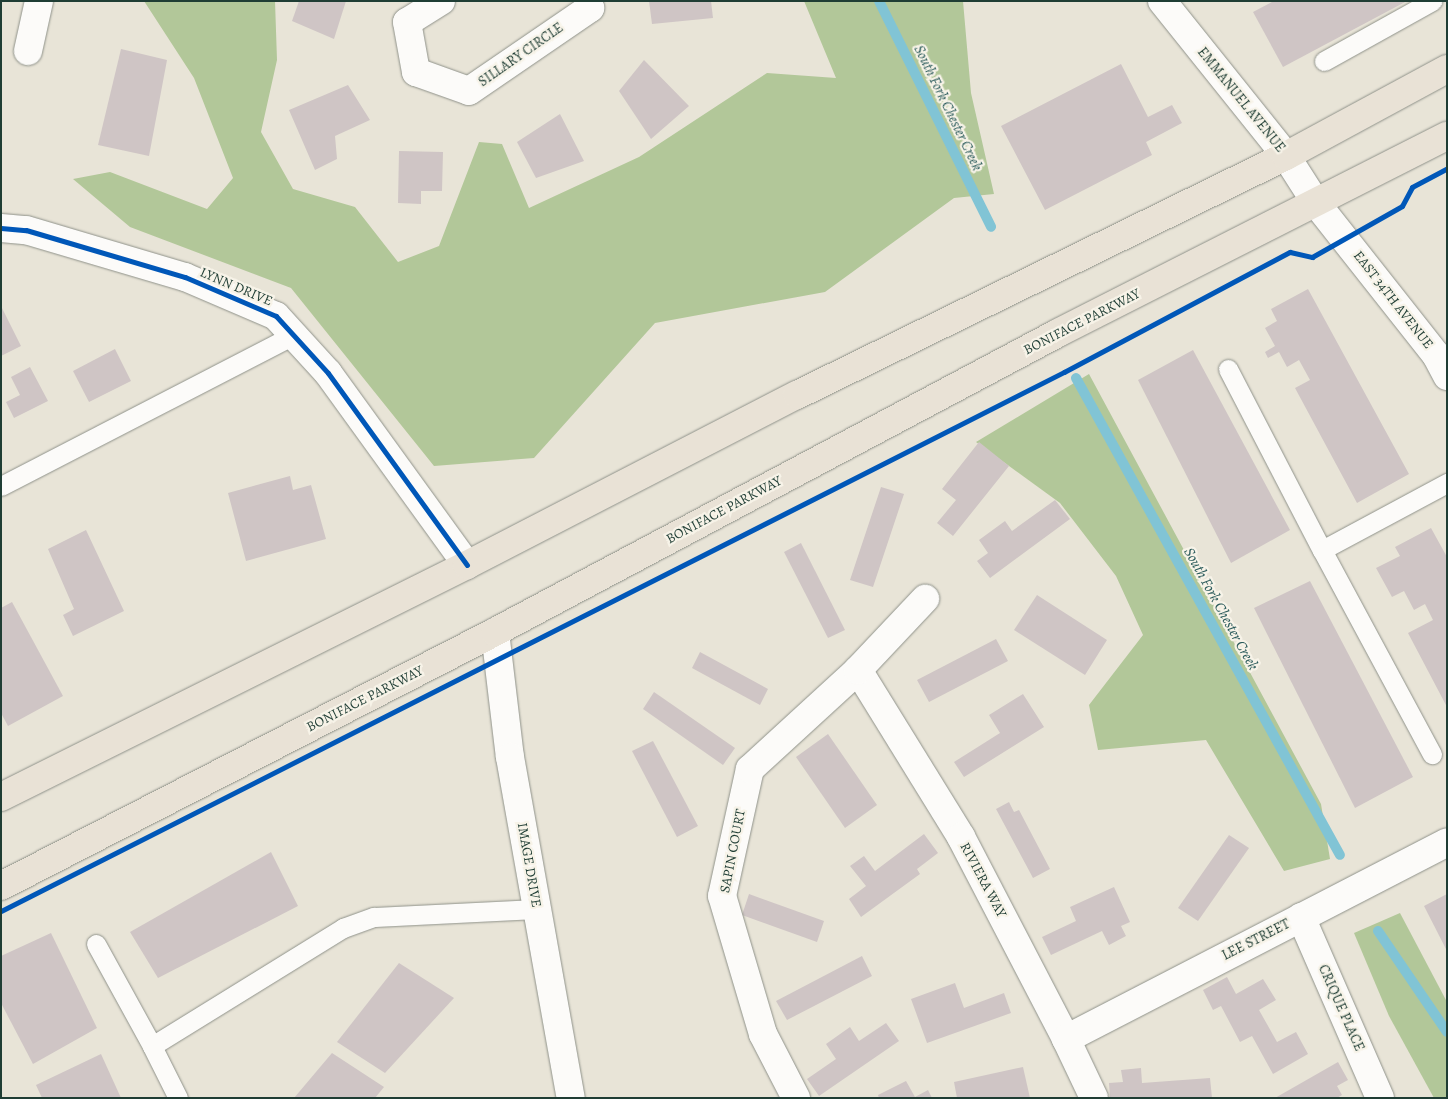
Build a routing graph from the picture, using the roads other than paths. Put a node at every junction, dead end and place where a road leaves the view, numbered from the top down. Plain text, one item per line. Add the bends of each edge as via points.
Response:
1 (39, 1) edge
2 (441, 1) edge
3 (588, 1) edge
4 (1162, 1) edge
5 (1430, 2) edge
6 (28, 50) dead end
7 (1324, 61) dead end
8 (1447, 69) edge
9 (1447, 136) edge
10 (1286, 156) junction
11 (1316, 203) junction
12 (1, 228) edge
13 (294, 335) junction
14 (1228, 369) dead end
15 (1447, 376) edge
16 (1447, 483) edge
17 (1, 486) edge
18 (1322, 550) junction
19 (467, 565) junction
20 (925, 598) dead end
21 (495, 632) junction
22 (858, 670) junction
23 (1432, 754) dead end
24 (1, 797) edge
25 (1447, 842) edge
26 (1, 886) edge
27 (537, 909) junction
28 (1301, 917) junction
29 (96, 944) dead end
30 (1066, 1039) junction
31 (152, 1046) junction
32 (178, 1098) edge
33 (571, 1098) edge
34 (796, 1098) edge
35 (1094, 1098) edge
36 (1380, 1098) edge

1 - 6 street
2 - 3 street, SILLARY CIRCLE via 407,22 416,72 469,91 590,8
4 - 10 street, EMMANUEL AVENUE
5 - 7 lane
8 - 10 main road
9 - 11 main road, BONIFACE PARKWAY
10 - 11 street, EMMANUEL AVENUE
10 - 19 main road via 797,396
11 - 15 street, EAST 34TH AVENUE via 1436,354
11 - 21 main road, BONIFACE PARKWAY via 1058,333
12 - 13 street, LYNN DRIVE via 26,230 185,277 276,316
13 - 17 lane
13 - 19 street, LYNN DRIVE via 328,373
14 - 18 lane
16 - 18 lane
18 - 23 lane
19 - 24 main road
20 - 22 street, SAPIN COURT
21 - 26 main road, BONIFACE PARKWAY
21 - 27 street, IMAGE DRIVE via 510,757
22 - 30 street, RIVIERA WAY via 961,837
22 - 34 street, SAPIN COURT via 750,769 722,896 763,1034
25 - 28 street, LEE STREET
27 - 31 lane via 374,917 342,928
27 - 33 street, IMAGE DRIVE
28 - 30 street, LEE STREET
28 - 36 street, CRIQUE PLACE
29 - 31 lane
30 - 35 street, RIVIERA WAY
31 - 32 lane

